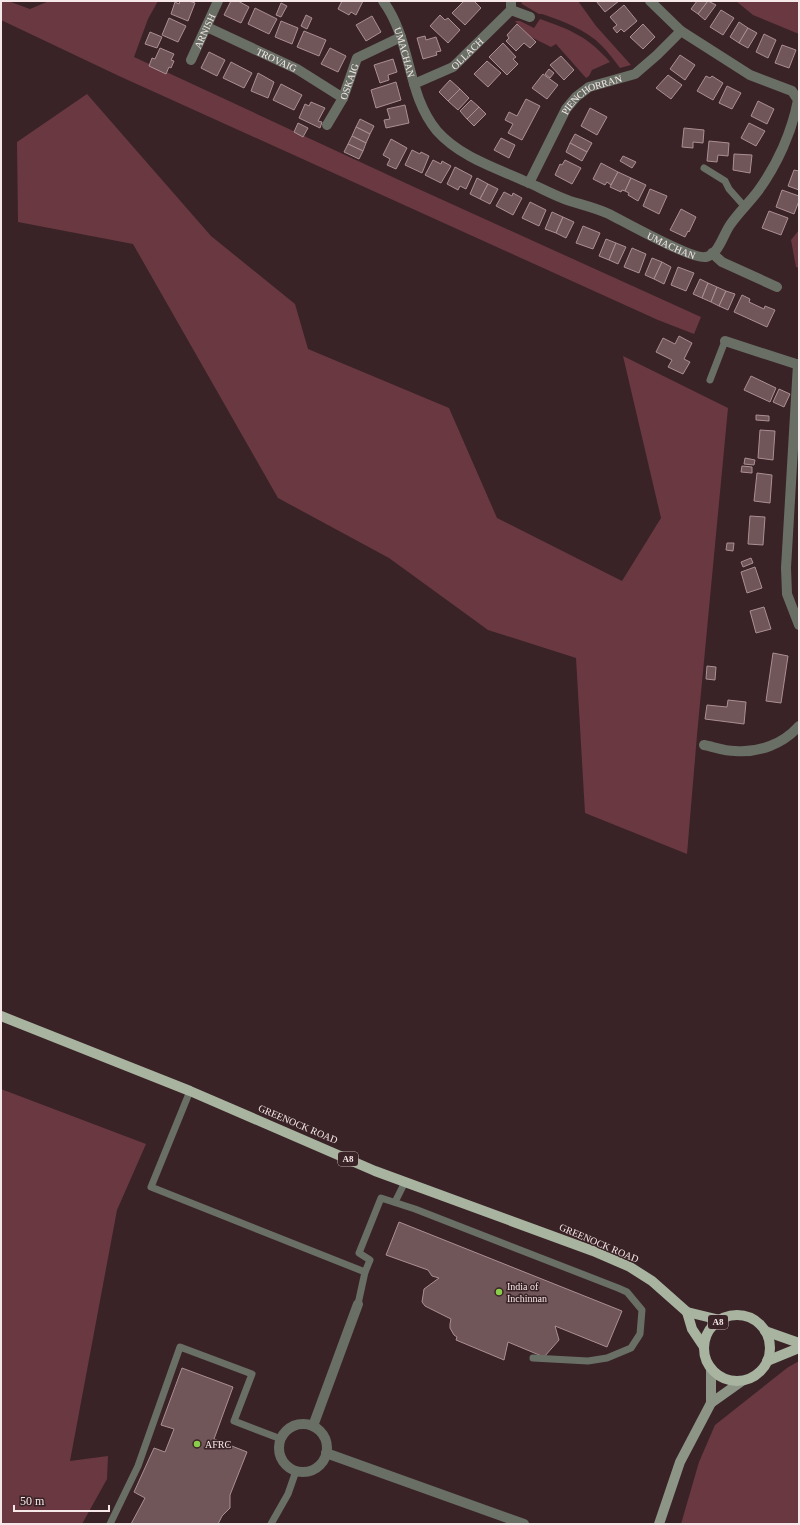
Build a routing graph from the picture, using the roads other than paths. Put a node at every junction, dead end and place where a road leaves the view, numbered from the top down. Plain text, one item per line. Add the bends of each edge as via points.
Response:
1 (218, 1) edge
2 (383, 1) edge
3 (650, 1) edge
4 (511, 5) edge
5 (530, 17) dead end
6 (207, 27) junction
7 (681, 31) junction
8 (401, 37) junction
9 (191, 60) dead end
10 (414, 84) junction
11 (797, 96) edge
12 (343, 98) junction
13 (327, 125) dead end
14 (704, 168) dead end
15 (529, 183) junction
16 (745, 207) junction
17 (712, 253) junction
18 (776, 287) dead end
19 (725, 341) joint
20 (799, 364) edge
21 (710, 380) dead end
22 (799, 625) edge
23 (799, 726) edge
24 (704, 746) dead end
25 (1, 1016) edge
26 (190, 1090) junction
27 (404, 1182) junction
28 (395, 1202) junction
29 (366, 1272) junction
30 (358, 1304) joint
31 (687, 1312) junction
32 (720, 1320) junction
33 (765, 1331) junction
34 (799, 1343) edge
35 (704, 1347) junction
36 (799, 1348) edge
37 (533, 1358) dead end
38 (767, 1361) junction
39 (711, 1369) junction
40 (742, 1381) junction
41 (711, 1403) junction
42 (313, 1426) junction
43 (281, 1439) junction
44 (326, 1453) junction
45 (296, 1471) junction
46 (110, 1524) edge
47 (271, 1524) edge
48 (524, 1524) edge
49 (659, 1524) edge

1 - 6 street, ARNISH
2 - 8 street, UMACHAN via 392,12
3 - 7 street
4 - 5 street, OLLACH
4 - 10 street, OLLACH via 452,67
6 - 9 street, ARNISH
6 - 12 street, TROVAIG via 297,69
7 - 11 street via 750,75 792,91
7 - 15 street, PIENCHORRAN via 635,74 589,87 576,97 566,110
8 - 10 street, UMACHAN
8 - 12 street, OSKAIG via 357,58
10 - 15 street, UMACHAN via 425,113 454,147
11 - 16 street via 796,112 785,141 770,173
12 - 13 street, OSKAIG
14 - 16 lane via 726,181 729,189
15 - 17 street, UMACHAN via 569,201 607,213 660,241 697,256 705,258
16 - 17 street via 728,227
17 - 18 street via 722,262
19 - 20 street
19 - 21 lane
20 - 22 street via 786,568 787,594
23 - 24 street via 776,745 756,750 735,751
25 - 26 main road, GREENOCK ROAD / A8
26 - 27 main road, GREENOCK ROAD / A8
26 - 29 lane via 151,1187
27 - 28 lane
27 - 31 main road, GREENOCK ROAD / A8 via 630,1267 652,1281
28 - 29 lane via 381,1198 359,1253 370,1260
28 - 37 lane via 618,1288 627,1292 642,1310 640,1334 631,1348 607,1358 588,1361
29 - 30 lane
30 - 42 street
31 - 32 main road, GREENOCK ROAD / A8
31 - 35 main road, A8 via 692,1329
32 - 33 main road, A8 via 736,1315 744,1316 752,1319
32 - 35 main road, A8 via 706,1335
33 - 34 main road, A8
33 - 38 main road via 769,1342
35 - 39 main road, A8
36 - 38 main road
38 - 40 main road via 760,1372
39 - 40 main road via 724,1379
39 - 41 street
40 - 41 street
41 - 49 street via 680,1462
42 - 43 street via 298,1424 285,1432
42 - 44 street via 324,1437
43 - 45 street via 279,1446 283,1462
43 - 46 lane via 234,1421 252,1374 180,1347 138,1466
44 - 45 street via 323,1460 312,1470
44 - 48 street
45 - 47 lane via 288,1494

